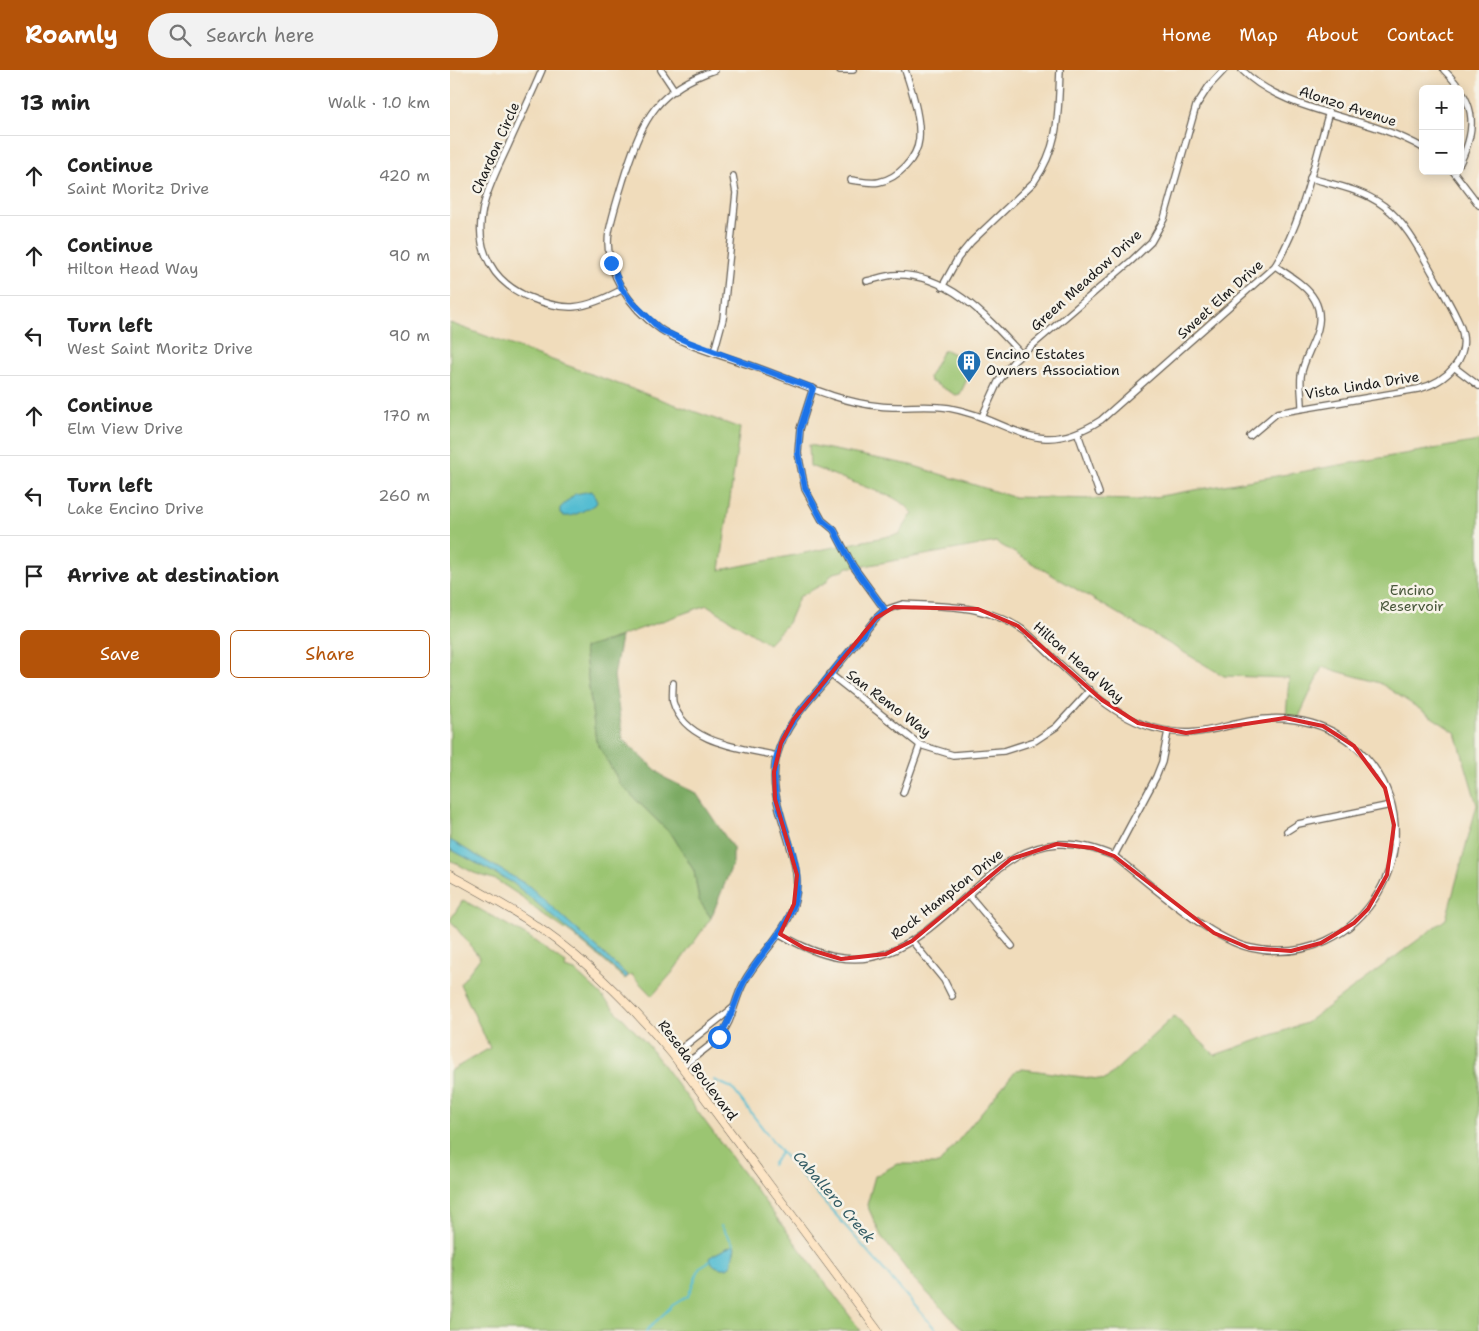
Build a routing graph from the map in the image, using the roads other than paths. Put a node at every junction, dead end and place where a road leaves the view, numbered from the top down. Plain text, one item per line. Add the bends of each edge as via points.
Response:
1 (542, 70) edge
2 (661, 70) edge
3 (715, 70) edge
4 (840, 70) edge
5 (853, 70) edge
6 (905, 70) edge
7 (1060, 70) edge
8 (1224, 70) edge
9 (1242, 70) edge
10 (1444, 70) edge
11 (676, 91) junction
12 (1329, 112) junction
13 (1419, 146) edge
14 (1464, 158) edge
15 (1456, 175) edge
16 (733, 176) dead end
17 (1310, 178) junction
18 (851, 180) dead end
19 (1479, 205) edge
20 (1276, 266) junction
21 (867, 281) dead end
22 (942, 287) junction
23 (622, 289) junction
24 (714, 352) junction
25 (1022, 354) junction
26 (1454, 367) junction
27 (1479, 386) edge
28 (813, 388) junction
29 (1302, 407) junction
30 (982, 417) junction
31 (1078, 434) junction
32 (1250, 436) dead end
33 (1099, 493) dead end
34 (885, 610) junction
35 (830, 674) junction
36 (673, 683) dead end
37 (1090, 690) junction
38 (1168, 731) junction
39 (920, 744) junction
40 (777, 756) junction
41 (903, 793) dead end
42 (1391, 805) junction
43 (1287, 831) dead end
44 (1114, 856) junction
45 (450, 875) edge
46 (968, 895) junction
47 (780, 934) junction
48 (912, 941) junction
49 (1012, 946) dead end
50 (952, 996) dead end
51 (733, 1008) junction
52 (673, 1055) junction
53 (681, 1067) junction
54 (878, 1331) edge

1 - 23 street, Chardon Circle via 486,195 480,232 485,256 513,290 549,306 562,308 600,301
2 - 11 street
3 - 11 street
4 - 5 street
6 - 18 street via 920,129 915,153 893,177 878,183
7 - 22 street via 1057,133 1041,172 971,242
8 - 25 street, Green Meadow Drive via 1196,106 1164,219 1151,242
9 - 12 street, Alonzo Avenue via 1273,94
10 - 14 street via 1472,101 1476,118 1474,139
11 - 23 street via 644,121 622,182 609,233 611,263
12 - 13 street, Alonzo Avenue via 1380,127
12 - 17 street, Sweet Elm Drive
15 - 19 street
16 - 24 street via 736,202 723,319
17 - 20 street, Sweet Elm Drive via 1288,245
17 - 26 street via 1372,197 1386,207 1409,234 1461,327 1461,352
20 - 29 street via 1310,293 1320,313 1301,378
20 - 31 street, Sweet Elm Drive via 1102,420
21 - 22 street via 895,275 914,277
22 - 25 street via 978,309
23 - 24 street via 646,318 661,330
24 - 28 street
25 - 30 street, Green Meadow Drive via 998,382
26 - 27 street
26 - 29 street, Vista Linda Drive via 1444,379 1426,387
28 - 30 street via 861,403 943,407
28 - 34 street via 800,429 798,453 802,478 809,498
29 - 32 street, Vista Linda Drive via 1277,413
30 - 31 street via 1007,430 1036,438
31 - 33 street
34 - 35 street
34 - 37 street, Hilton Head Way via 903,604 961,607 994,614 1026,632
35 - 39 street, San Remo Way
35 - 40 street via 787,730
36 - 40 street via 673,702 691,728 706,738
37 - 38 street, Hilton Head Way via 1126,717
37 - 39 street, San Remo Way via 1056,727 1036,741 1020,747 953,755
38 - 42 street, Hilton Head Way via 1204,733 1267,718 1323,726 1365,756 1385,788
38 - 44 street via 1156,777
39 - 41 street
40 - 47 street via 775,799 797,875 794,904
42 - 43 street via 1298,824
42 - 44 street, Rock Hampton Drive via 1393,857 1374,901 1338,935 1291,951 1262,950 1225,939
44 - 46 street, Rock Hampton Drive via 1072,844 1039,847 1011,859
45 - 52 main road, Reseda Boulevard via 526,919 586,963 640,1016
46 - 48 street, Rock Hampton Drive
46 - 49 street
47 - 48 street, Rock Hampton Drive via 804,948 841,959 874,958
47 - 51 street via 744,982
48 - 50 street via 944,980
51 - 52 street
51 - 53 street via 730,1022 719,1037
52 - 53 main road, Reseda Boulevard
53 - 54 main road, Reseda Boulevard

